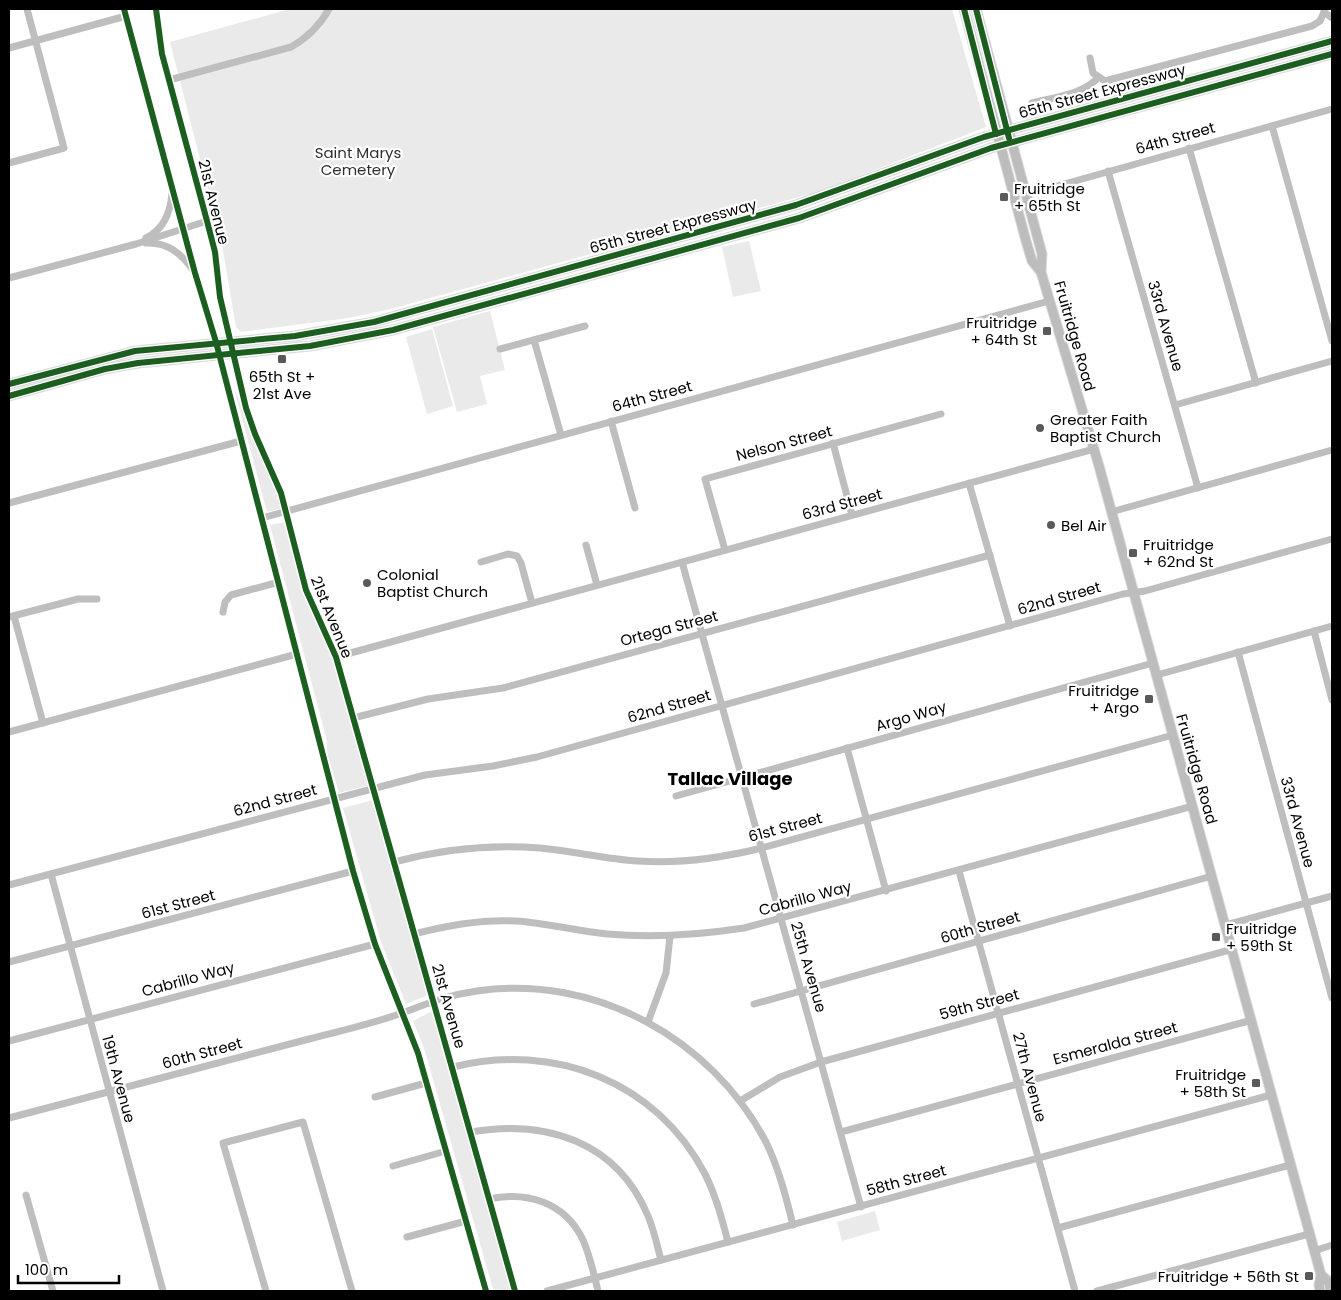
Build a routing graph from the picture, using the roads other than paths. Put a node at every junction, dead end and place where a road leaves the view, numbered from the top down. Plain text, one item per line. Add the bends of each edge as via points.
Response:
1 (27, 9) edge
2 (156, 9) edge
3 (330, 9) edge
4 (964, 9) edge
5 (976, 9) edge
6 (1323, 10) edge
7 (125, 12) edge
8 (1332, 18) edge
9 (35, 41) junction
10 (1332, 41) edge
11 (9, 48) edge
12 (1332, 54) edge
13 (1090, 58) dead end
14 (1098, 78) junction
15 (169, 80) junction
16 (1032, 103) dead end
17 (1332, 109) edge
18 (1272, 126) junction
19 (1007, 130) junction
20 (996, 134) junction
21 (1011, 142) junction
22 (999, 146) junction
23 (1189, 148) junction
24 (9, 163) edge
25 (1108, 171) junction
26 (173, 188) junction
27 (1025, 195) junction
28 (208, 221) junction
29 (184, 229) junction
30 (136, 244) junction
31 (1041, 272) junction
32 (195, 274) junction
33 (9, 278) edge
34 (1050, 301) junction
35 (585, 326) dead end
36 (534, 340) junction
37 (231, 341) junction
38 (1332, 341) edge
39 (216, 342) junction
40 (500, 349) dead end
41 (234, 354) junction
42 (220, 355) junction
43 (1332, 362) edge
44 (1256, 383) junction
45 (9, 384) edge
46 (9, 396) edge
47 (1175, 406) junction
48 (941, 414) dead end
49 (611, 421) junction
50 (561, 435) junction
51 (241, 441) junction
52 (833, 443) junction
53 (1094, 449) junction
54 (1332, 450) edge
55 (969, 483) junction
56 (1198, 488) junction
57 (9, 503) edge
58 (635, 508) dead end
59 (286, 510) junction
60 (1111, 512) junction
61 (852, 515) junction
62 (262, 518) junction
63 (1332, 539) edge
64 (586, 545) dead end
65 (724, 550) junction
66 (990, 555) junction
67 (481, 562) dead end
68 (682, 562) junction
69 (279, 582) junction
70 (597, 585) junction
71 (1134, 592) junction
72 (97, 599) dead end
73 (532, 603) junction
74 (224, 612) dead end
75 (11, 617) edge
76 (1010, 626) junction
77 (1332, 626) edge
78 (1314, 631) junction
79 (702, 634) junction
80 (1238, 652) junction
81 (297, 654) junction
82 (336, 657) junction
83 (1153, 663) junction
84 (1156, 675) junction
85 (1332, 700) edge
86 (722, 706) junction
87 (354, 718) junction
88 (43, 722) junction
89 (9, 732) edge
90 (1173, 734) junction
91 (847, 748) junction
92 (742, 777) junction
93 (374, 789) junction
94 (676, 796) dead end
95 (334, 798) junction
96 (1193, 806) junction
97 (866, 820) junction
98 (762, 848) junction
99 (394, 862) junction
100 (959, 870) junction
101 (354, 871) junction
102 (51, 874) junction
103 (1212, 876) junction
104 (9, 885) edge
105 (886, 891) junction
106 (1332, 896) edge
107 (1306, 903) junction
108 (782, 920) junction
109 (1226, 925) junction
110 (414, 934) junction
111 (670, 936) junction
112 (979, 941) junction
113 (375, 944) junction
114 (70, 946) junction
115 (1232, 949) junction
116 (9, 962) edge
117 (801, 991) junction
118 (1332, 998) edge
119 (434, 1000) junction
120 (754, 1004) dead end
121 (401, 1013) junction
122 (999, 1013) junction
123 (89, 1020) junction
124 (1252, 1020) junction
125 (648, 1022) junction
126 (9, 1041) edge
127 (821, 1062) junction
128 (454, 1067) junction
129 (426, 1083) junction
130 (1018, 1084) junction
131 (108, 1092) junction
132 (1271, 1095) junction
133 (375, 1097) dead end
134 (740, 1101) junction
135 (9, 1118) edge
136 (471, 1132) junction
137 (841, 1132) junction
138 (446, 1151) junction
139 (1038, 1159) junction
140 (1290, 1165) junction
141 (392, 1166) dead end
142 (26, 1195) dead end
143 (489, 1199) junction
144 (861, 1207) junction
145 (466, 1221) junction
146 (793, 1225) junction
147 (1058, 1228) junction
148 (1309, 1234) junction
149 (407, 1237) dead end
150 (728, 1242) junction
151 (1332, 1245) edge
152 (1314, 1251) junction
153 (661, 1260) junction
154 (1321, 1275) junction
155 (594, 1278) junction
156 (53, 1291) edge
157 (163, 1291) edge
158 (266, 1291) edge
159 (352, 1291) edge
160 (486, 1291) edge
161 (515, 1291) edge
162 (548, 1291) edge
163 (598, 1291) edge
164 (1075, 1291) edge
165 (1097, 1291) edge
166 (1320, 1291) edge
167 (1331, 1291) edge

1 - 9 street
2 - 15 street, 21st Avenue
3 - 15 street via 304,40 291,47
4 - 20 main road, Fruitridge Road
5 - 19 main road, Fruitridge Road
6 - 8 street
6 - 14 street via 1320,21 1312,26 1105,81
7 - 9 street
7 - 26 street
9 - 11 street
9 - 24 street via 64,148
10 - 19 main road, 65th Street Expressway
12 - 21 main road, 65th Street Expressway
13 - 14 street
14 - 16 street via 1089,88 1079,92
15 - 28 street, 21st Avenue
17 - 18 street, 64th Street
18 - 23 street, 64th Street
18 - 38 street
19 - 20 main road, 65th Street Expressway
19 - 21 main road, Fruitridge Road
20 - 22 main road, Fruitridge Road
20 - 37 main road, 65th Street Expressway via 796,205 374,322 295,336
21 - 22 main road, 65th Street Expressway
21 - 27 main road, Fruitridge Road
22 - 31 main road, Fruitridge Road via 1032,261
22 - 41 main road, 65th Street Expressway via 799,218 412,325 310,346
23 - 25 street, 64th Street
23 - 44 street
25 - 27 street, 64th Street
25 - 47 street, 33rd Avenue
26 - 29 street
26 - 30 street via 170,211 162,225
27 - 31 main road, Fruitridge Road via 1042,254
28 - 29 street
28 - 37 street, 21st Avenue via 220,297
29 - 30 street
29 - 32 street
30 - 32 street via 151,243 170,248 183,257
30 - 33 street
31 - 34 main road, Fruitridge Road
32 - 39 street
34 - 49 street, 64th Street
34 - 53 main road, Fruitridge Road
35 - 36 street
36 - 40 street
36 - 50 street
37 - 39 main road, 65th Street Expressway
37 - 41 street, 21st Avenue
39 - 42 street
39 - 45 main road, 65th Street Expressway via 114,355
41 - 42 main road, 65th Street Expressway
41 - 59 street, 21st Avenue via 246,408
42 - 46 main road, 65th Street Expressway via 113,368
42 - 51 street
43 - 44 street
44 - 47 street
47 - 56 street, 33rd Avenue
48 - 52 street, Nelson Street
49 - 50 street, 64th Street
49 - 58 street
50 - 59 street, 64th Street
51 - 57 street
51 - 62 street
52 - 61 street
52 - 65 street, Nelson Street via 705,478
53 - 55 street, 63rd Street
53 - 60 main road, Fruitridge Road
54 - 56 street
55 - 61 street, 63rd Street
55 - 66 street
56 - 60 street
59 - 62 street, 64th Street
59 - 82 street, 21st Avenue via 306,590
60 - 71 main road, Fruitridge Road
61 - 65 street, 63rd Street
62 - 69 street
63 - 71 street, 62nd Street
64 - 70 street
65 - 68 street, 63rd Street
66 - 76 street
66 - 79 street, Ortega Street
67 - 73 street via 508,554 517,556
68 - 70 street, 63rd Street
68 - 79 street, 25th Avenue
69 - 74 street via 231,596 224,602
69 - 81 street
70 - 73 street, 63rd Street
71 - 76 street, 62nd Street
71 - 83 main road, Fruitridge Road
72 - 75 street via 78,599
73 - 82 street, 63rd Street
75 - 88 street
76 - 86 street, 62nd Street
77 - 78 street
78 - 80 street
78 - 85 street
79 - 86 street, 25th Avenue
79 - 87 street, Ortega Street via 503,688 428,699
80 - 84 street
80 - 107 street, 33rd Avenue
81 - 88 street
81 - 95 street
82 - 87 street, 21st Avenue
83 - 84 main road, Fruitridge Road
83 - 91 street, Argo Way
84 - 90 main road, Fruitridge Road
86 - 92 street, 25th Avenue
86 - 93 street, 62nd Street via 516,762 425,775
87 - 93 street, 21st Avenue
88 - 89 street
90 - 96 main road, Fruitridge Road
90 - 97 street, 61st Street
91 - 92 street, Argo Way
91 - 97 street
92 - 94 street, Argo Way
92 - 98 street, 25th Avenue
93 - 95 street, 62nd Street
93 - 99 street, 21st Avenue
95 - 101 street
95 - 102 street, 62nd Street
96 - 100 street, Cabrillo Way
96 - 103 main road, Fruitridge Road
97 - 98 street, 61st Street
97 - 105 street
98 - 99 street, 61st Street via 722,857 667,862 612,859 540,848 481,847 422,854
98 - 108 street, 25th Avenue
99 - 110 street, 21st Avenue
100 - 105 street, Cabrillo Way
100 - 112 street, 27th Avenue
101 - 113 street
101 - 114 street, 61st Street
102 - 104 street, 62nd Street
102 - 114 street, 19th Avenue
103 - 109 main road, Fruitridge Road
103 - 112 street, 60th Street
105 - 108 street, Cabrillo Way
106 - 107 street
107 - 109 street
107 - 118 street, 33rd Avenue
108 - 111 street, Cabrillo Way via 718,932
108 - 117 street, 25th Avenue
109 - 115 main road, Fruitridge Road
110 - 111 street, Cabrillo Way via 465,923 502,921 605,934
110 - 119 street, 21st Avenue
111 - 125 street via 666,973
112 - 117 street, 60th Street
112 - 122 street, 27th Avenue
113 - 121 street
113 - 123 street, Cabrillo Way
114 - 116 street, 61st Street
114 - 123 street, 19th Avenue
115 - 122 street, 59th Street
115 - 124 main road, Fruitridge Road
117 - 120 street, 60th Street
117 - 127 street, 25th Avenue
119 - 121 street, 60th Street
119 - 125 street, 60th Street via 480,990 544,990 597,1001
119 - 128 street, 21st Avenue
121 - 129 street via 418,1053
121 - 131 street, 60th Street
122 - 127 street, 59th Street
122 - 130 street, 27th Avenue
123 - 126 street, Cabrillo Way
123 - 131 street, 19th Avenue
124 - 130 street, Esmeralda Street
124 - 132 main road, Fruitridge Road
125 - 134 street, 60th Street via 700,1058
127 - 134 street, 59th Street via 780,1077
127 - 137 street, 25th Avenue
128 - 136 street, 21st Avenue
128 - 150 street via 496,1059 538,1060 592,1073 629,1092 659,1115 696,1158 713,1192
129 - 133 street
129 - 138 street
130 - 137 street, Esmeralda Street
130 - 139 street, 27th Avenue
131 - 135 street, 60th Street
131 - 157 street, 19th Avenue
132 - 139 street, 58th Street
132 - 140 main road, Fruitridge Road
134 - 146 street, 60th Street via 777,1166
136 - 143 street, 21st Avenue
136 - 153 street via 505,1127 536,1128 568,1138 594,1151 620,1174 641,1201
137 - 144 street, 25th Avenue
138 - 141 street
138 - 145 street
139 - 144 street, 58th Street
139 - 147 street, 27th Avenue
140 - 147 street
140 - 148 main road, Fruitridge Road
142 - 156 street
143 - 155 street via 527,1196 563,1213 583,1240
143 - 161 street, 21st Avenue
144 - 146 street, 58th Street
145 - 149 street
145 - 160 street
146 - 150 street, 58th Street
147 - 164 street, 27th Avenue
148 - 152 main road, Fruitridge Road
148 - 165 street
150 - 153 street, 58th Street
151 - 152 street
152 - 154 main road, Fruitridge Road
153 - 155 street, 58th Street
154 - 166 main road, Fruitridge Road
154 - 167 main road, Fruitridge Road via 1328,1281
155 - 162 street, 58th Street
155 - 163 street
158 - 159 street via 223,1143 303,1122

